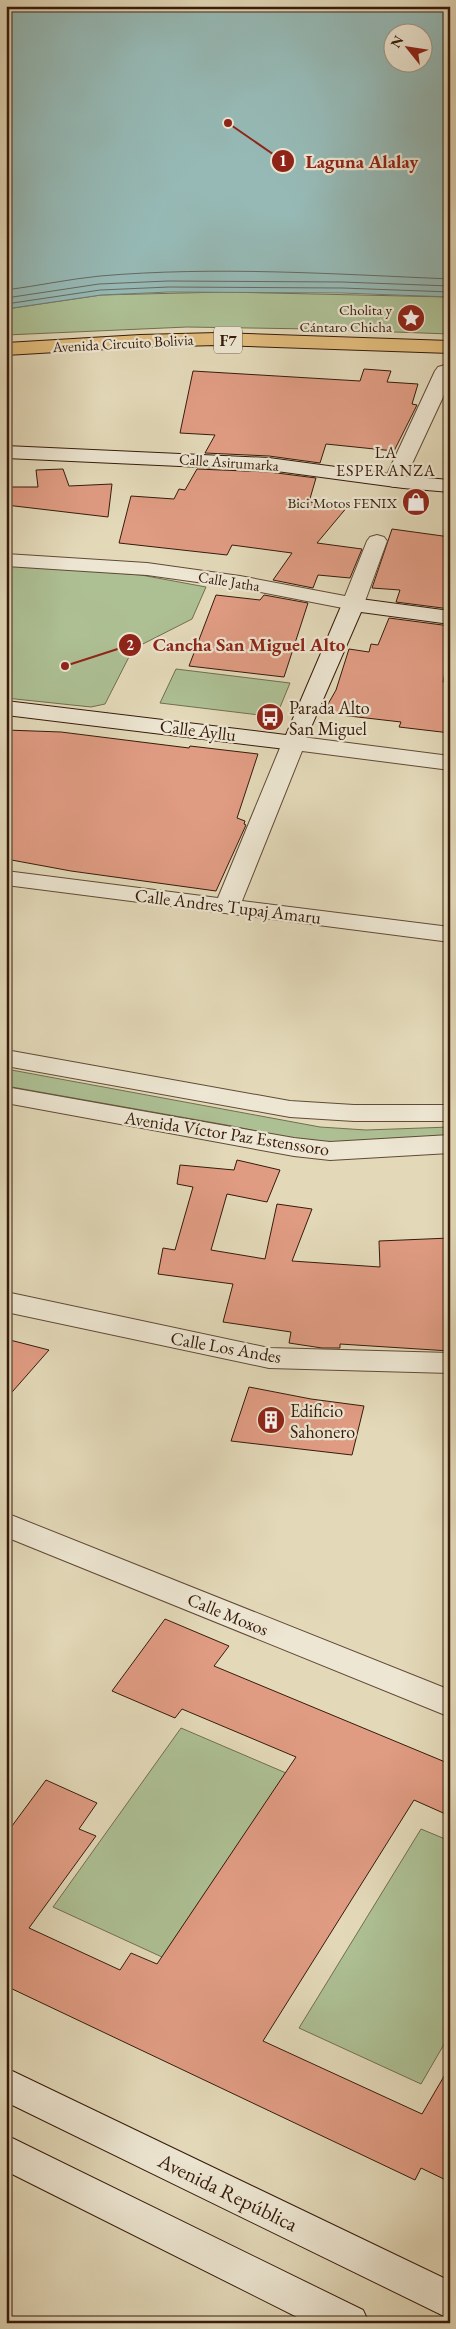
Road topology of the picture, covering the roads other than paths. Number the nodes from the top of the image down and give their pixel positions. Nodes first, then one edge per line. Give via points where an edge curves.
1 (450, 347) edge
2 (6, 349) edge
3 (446, 371) dead end
4 (6, 452) edge
5 (394, 481) junction
6 (450, 486) edge
7 (377, 540) dead end
8 (6, 560) edge
9 (353, 604) junction
10 (450, 618) edge
11 (6, 708) edge
12 (294, 743) junction
13 (450, 763) edge
14 (6, 878) edge
15 (227, 906) junction
16 (450, 935) edge
17 (6, 1058) edge
18 (6, 1095) edge
19 (450, 1112) edge
20 (450, 1144) edge
21 (6, 1302) edge
22 (450, 1363) edge
23 (6, 1524) edge
24 (450, 1704) edge
25 (6, 2084) edge
26 (6, 2152) edge
27 (450, 2301) edge
28 (349, 2323) edge

1 - 2 highway, Avenida Circuito Bolivia / F7 via 217,340
3 - 5 street
4 - 5 street, Calle Asirumarka via 268,464
5 - 6 street, Calle Asirumarka
7 - 9 street
8 - 9 street, Calle Jatha via 146,570 240,582
9 - 10 street, Calle Jatha
9 - 12 street
11 - 12 street, Calle Ayllu
12 - 13 street, Calle Ayllu
12 - 15 street
14 - 15 street, Calle Andres Tupaj Amaru
15 - 16 street, Calle Andres Tupaj Amaru
17 - 19 street, Avenida Víctor Paz Estenssoro via 290,1109 354,1113
18 - 20 street, Avenida Víctor Paz Estenssoro via 303,1148 348,1150
21 - 22 street, Calle Los Andes via 269,1358
23 - 24 street, Calle Moxos
25 - 27 street, Avenida República
26 - 28 street

